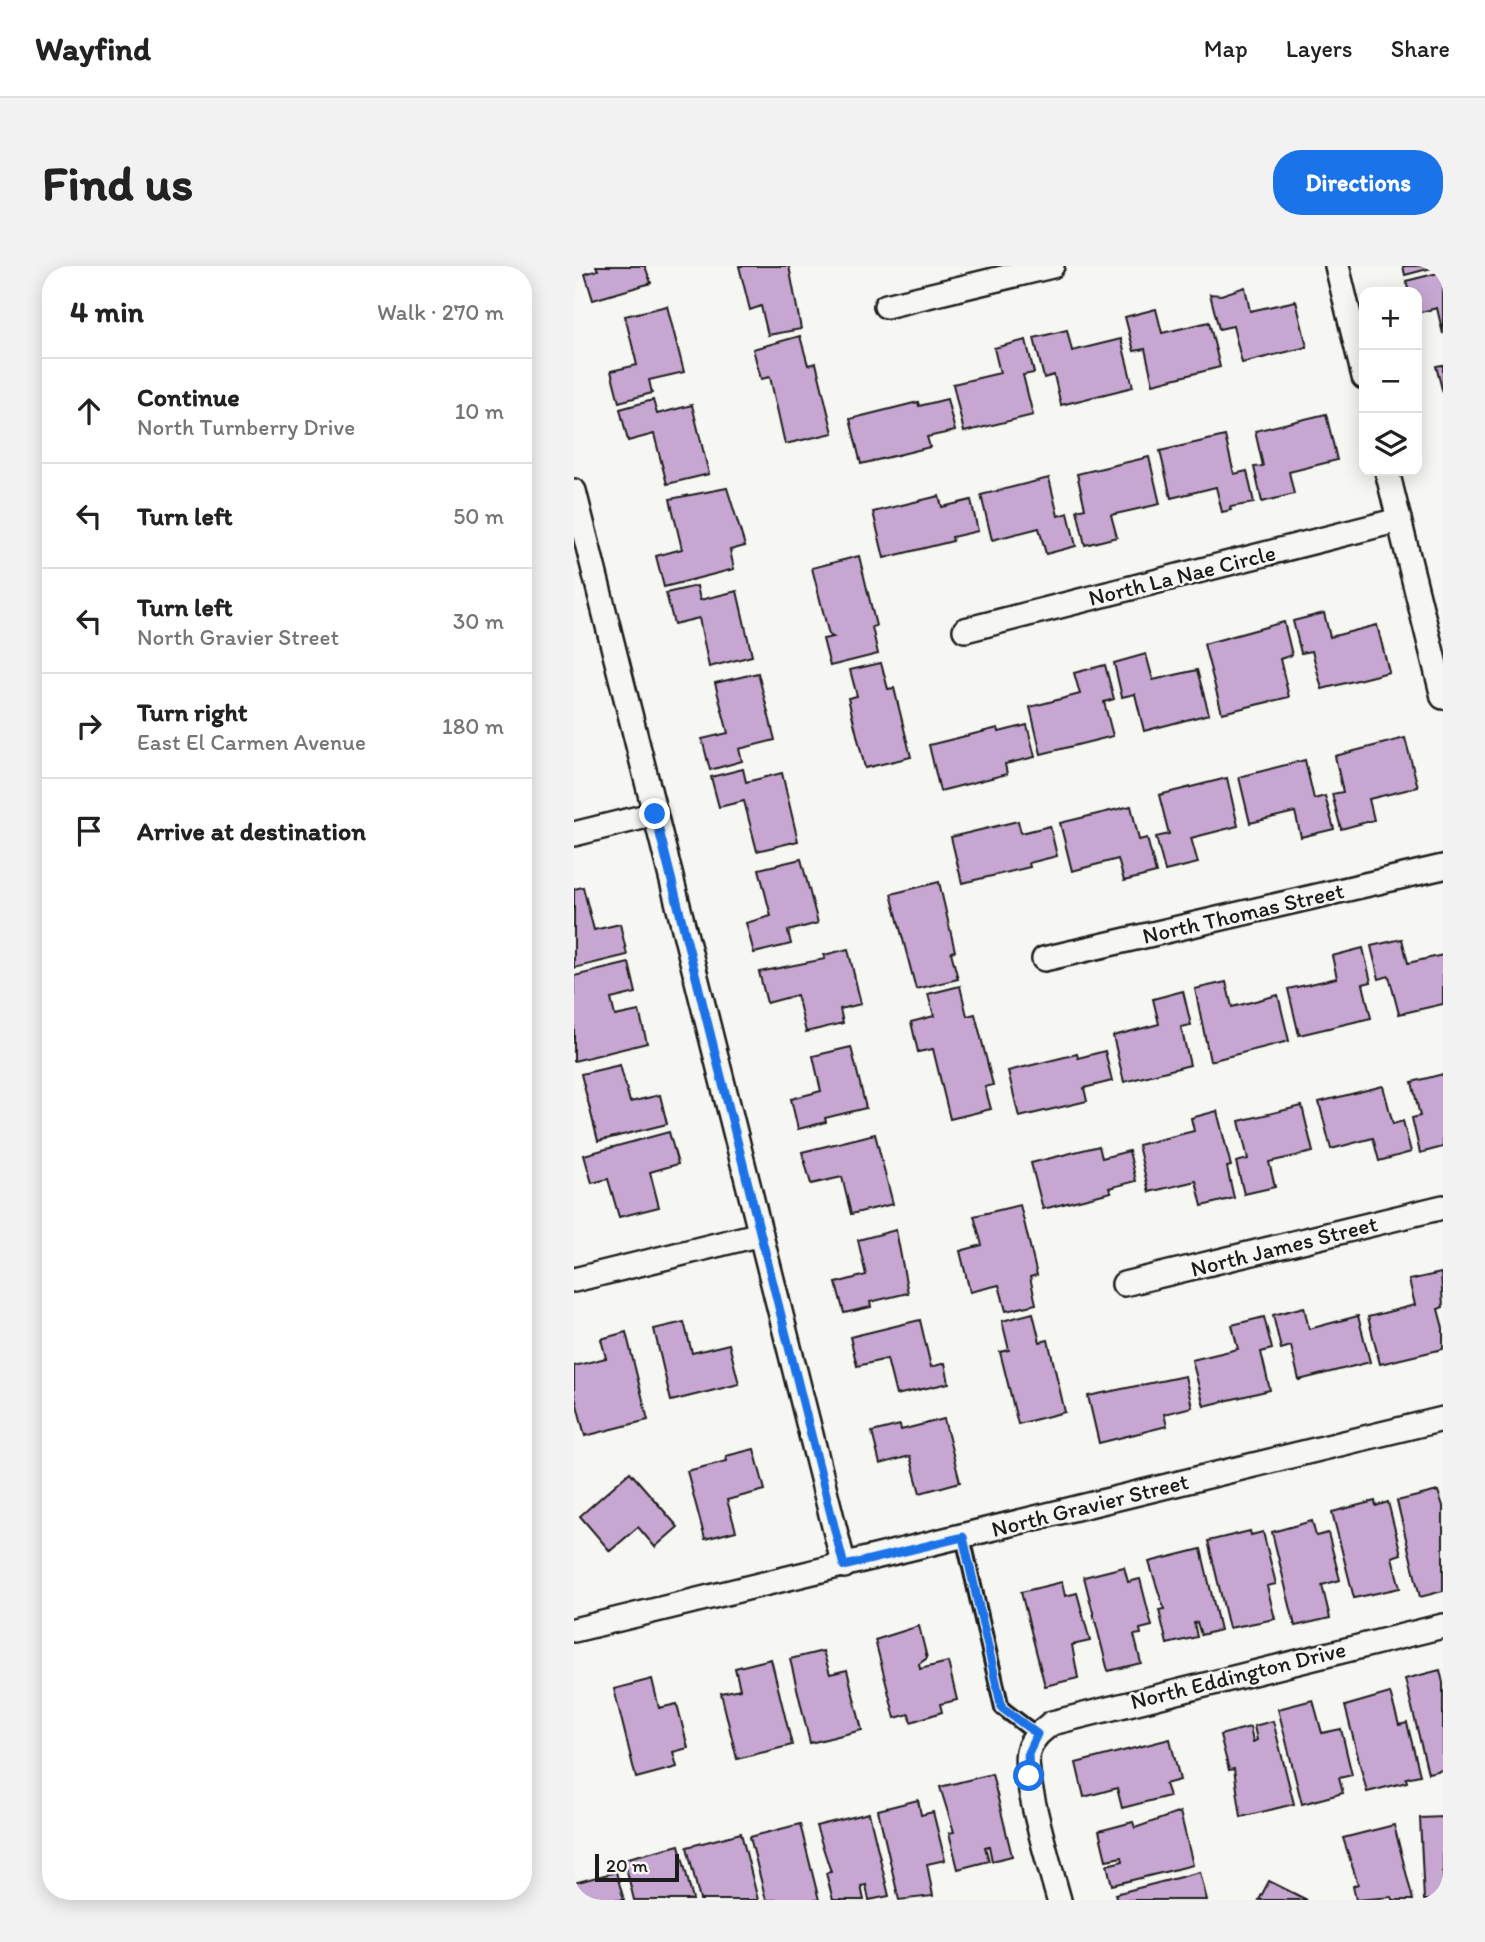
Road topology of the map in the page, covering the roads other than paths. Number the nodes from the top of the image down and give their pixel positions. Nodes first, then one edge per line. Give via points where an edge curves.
1 (1052, 266) edge
2 (1337, 266) edge
3 (886, 306) dead end
4 (1359, 356) edge
5 (1388, 476) edge
6 (574, 491) edge
7 (1399, 520) junction
8 (965, 630) dead end
9 (1443, 697) edge
10 (655, 814) junction
11 (574, 834) edge
12 (1443, 867) edge
13 (1044, 959) dead end
14 (1443, 1207) edge
15 (761, 1234) junction
16 (574, 1280) edge
17 (1124, 1284) dead end
18 (1443, 1419) edge
19 (963, 1537) junction
20 (844, 1566) junction
21 (1443, 1626) edge
22 (574, 1630) edge
23 (1037, 1734) junction
24 (1059, 1900) edge

1 - 3 street
2 - 4 street
5 - 7 street
6 - 10 street
7 - 8 street, North La Nae Circle
7 - 9 street
10 - 11 street
10 - 15 street
12 - 13 street, North Thomas Street
14 - 17 street, North James Street
15 - 16 street
15 - 20 street
18 - 19 street, North Gravier Street
19 - 20 street, North Gravier Street
19 - 23 lane via 1002,1708
20 - 22 street, North Gravier Street
21 - 23 street, North Eddington Drive via 1068,1716
23 - 24 street via 1028,1753 1029,1776

